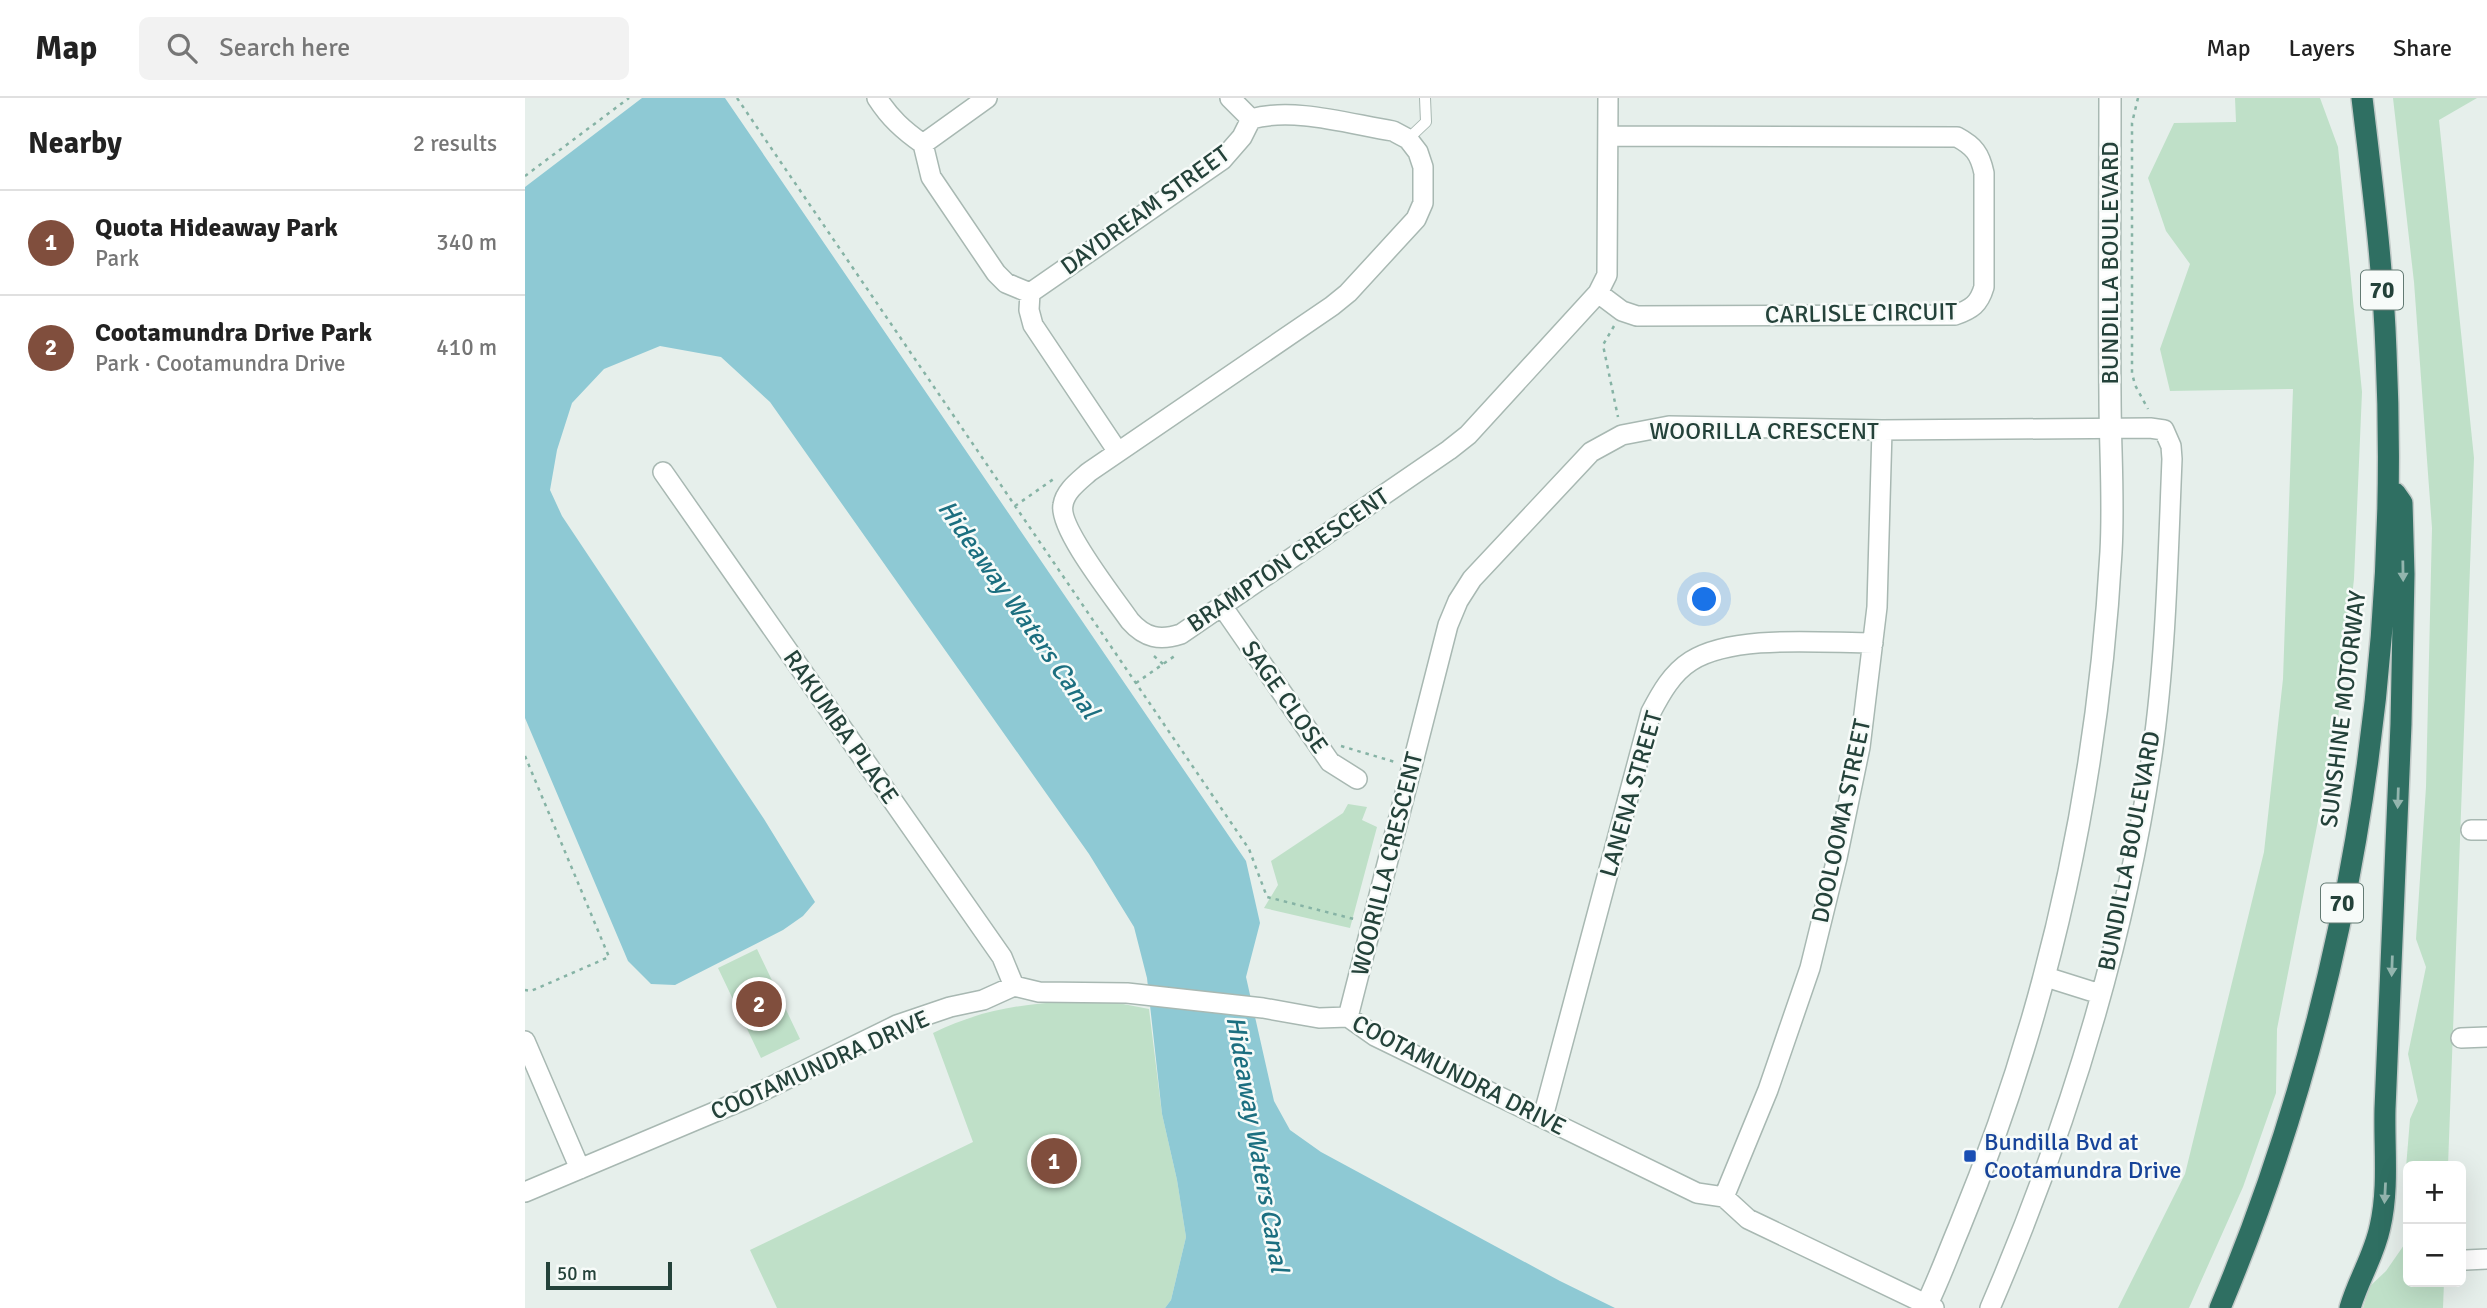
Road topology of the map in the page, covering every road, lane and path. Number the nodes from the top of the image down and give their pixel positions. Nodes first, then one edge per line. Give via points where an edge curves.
1 (629, 98) edge
2 (737, 98) edge
3 (877, 98) edge
4 (987, 98) edge
5 (1230, 98) edge
6 (1425, 98) edge
7 (1608, 98) edge
8 (2110, 98) edge
9 (2138, 98) edge
10 (2362, 98) edge
11 (1251, 119) junction
12 (1608, 136) junction
13 (1408, 139) junction
14 (923, 144) junction
15 (525, 176) edge
16 (1030, 293) junction
17 (1598, 293) junction
18 (1622, 311) junction
19 (2150, 415) dead end
20 (2110, 427) junction
21 (1882, 430) junction
22 (1622, 435) junction
23 (1118, 452) junction
24 (663, 472) dead end
25 (1062, 474) dead end
26 (2388, 482) junction
27 (1014, 506) junction
28 (1222, 607) junction
29 (1873, 643) junction
30 (525, 756) edge
31 (1357, 779) dead end
32 (1371, 923) junction
33 (2046, 977) junction
34 (1014, 986) junction
35 (525, 990) edge
36 (2101, 994) junction
37 (1347, 1017) junction
38 (2487, 1037) edge
39 (2461, 1038) dead end
40 (525, 1041) edge
41 (1543, 1117) junction
42 (580, 1169) junction
43 (525, 1192) edge
44 (1724, 1197) junction
45 (2466, 1259) dead end
46 (2487, 1259) edge
47 (1929, 1307) edge
48 (1990, 1308) edge
49 (2220, 1308) edge
50 (2350, 1308) edge

1 - 15 path
2 - 27 path
3 - 14 street via 889,117
4 - 14 street
5 - 11 street
6 - 13 lane via 1426,122
7 - 12 street, BRAMPTON CRESCENT
8 - 20 street, BUNDILLA BOULEVARD
9 - 19 path via 2132,123 2132,373
10 - 26 highway, SUNSHINE MOTORWAY / 70 via 2380,248
11 - 13 street via 1287,114 1393,131
11 - 16 street, DAYDREAM STREET via 1222,160
12 - 17 street, BRAMPTON CRESCENT via 1607,275
12 - 18 street, CARLISLE CIRCUIT via 1957,137 1972,145 1984,173 1984,287 1970,310 1955,315 1637,316
13 - 23 street, BRAMPTON CRESCENT via 1423,167 1423,203 1416,219 1349,293
14 - 16 street via 931,177 996,273 1006,283
16 - 23 street via 1033,325
17 - 18 street, CARLISLE CIRCUIT
17 - 28 street, BRAMPTON CRESCENT via 1468,435
18 - 22 path via 1604,345
20 - 21 street, WOORILLA CRESCENT
20 - 33 street, BUNDILLA BOULEVARD via 2112,538 2103,657 2086,783
20 - 36 street, BUNDILLA BOULEVARD via 2164,430 2172,458 2166,615 2152,754
21 - 22 street, WOORILLA CRESCENT via 1669,426
21 - 29 street, DOOLOOMA STREET
22 - 32 street, WOORILLA CRESCENT via 1591,452 1472,579 1458,601
23 - 28 street, BRAMPTON CRESCENT via 1071,488 1062,505 1067,528 1139,631 1166,639
24 - 34 street, RAKUMBA PLACE via 1002,957
25 - 27 path
26 - 49 highway, SUNSHINE MOTORWAY / 70 via 2378,680 2337,929 2289,1112
26 -> 50 highway via 2402,503 2404,574 2386,1189 2374,1252
27 - 32 path via 1249,849 1267,897
28 - 31 street, SAGE CLOSE via 1330,762
29 - 41 street, LANENA STREET via 1749,643 1721,648 1690,662 1666,685 1651,712
29 - 44 street, DOOLOOMA STREET via 1860,747 1810,968 1768,1090
30 - 35 path via 609,957
32 - 37 street, WOORILLA CRESCENT
33 - 36 street
33 - 47 street, BUNDILLA BOULEVARD via 2014,1081
34 - 37 street, COOTAMUNDRA DRIVE via 1039,992 1127,993 1319,1018
34 - 42 street, COOTAMUNDRA DRIVE via 897,1025 748,1098
36 - 48 street, BUNDILLA BOULEVARD via 2064,1117
37 - 41 street, COOTAMUNDRA DRIVE via 1375,1036
38 - 39 street
40 - 42 street
41 - 44 street, COOTAMUNDRA DRIVE via 1697,1193
42 - 43 street, COOTAMUNDRA DRIVE
44 - 47 street, COOTAMUNDRA DRIVE via 1748,1219
45 - 46 street

